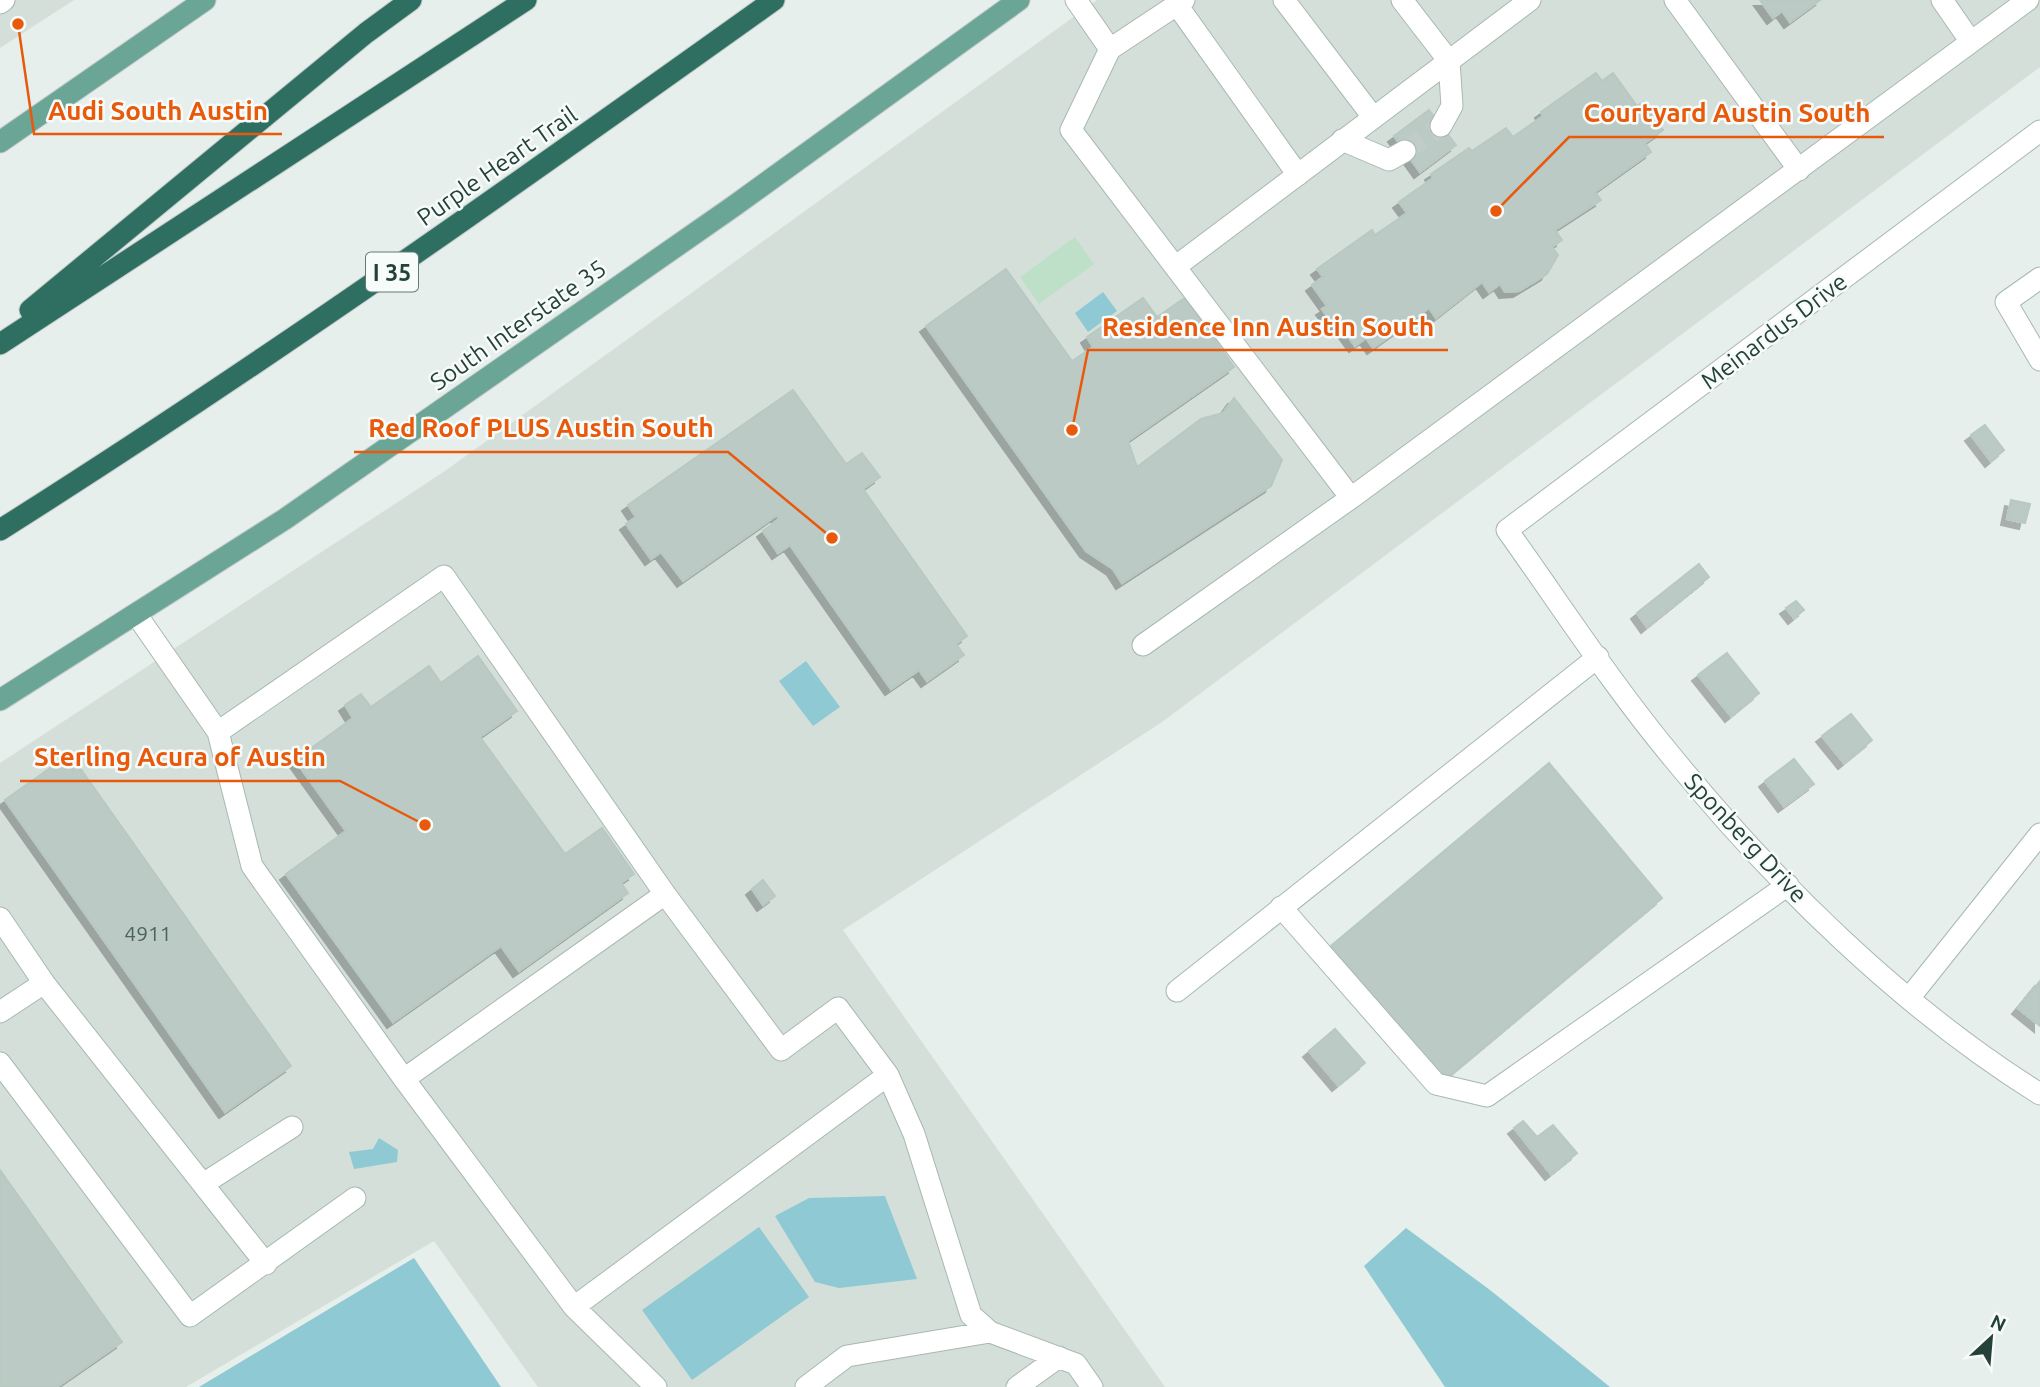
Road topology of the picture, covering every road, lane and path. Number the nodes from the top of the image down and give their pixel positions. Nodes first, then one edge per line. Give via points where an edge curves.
1 (411, 0) edge
2 (526, 0) edge
3 (774, 0) edge
4 (1019, 0) edge
5 (1076, 0) edge
6 (1284, 0) edge
7 (1402, 0) edge
8 (1530, 0) edge
9 (1675, 0) edge
10 (1942, 0) edge
11 (2028, 0) edge
12 (195, 3) edge
13 (1180, 3) edge
14 (1971, 42) junction
15 (1110, 49) junction
16 (1449, 61) junction
17 (1373, 117) junction
18 (1441, 126) tunnel mouth
19 (2040, 131) edge
20 (1342, 141) junction
21 (0, 142) edge
22 (1405, 151) tunnel mouth
23 (1799, 170) junction
24 (1298, 175) junction
25 (1175, 267) junction
26 (2040, 278) edge
27 (0, 335) edge
28 (0, 344) edge
29 (2040, 360) edge
30 (1351, 498) junction
31 (0, 530) edge
32 (1507, 530) joint
33 (136, 614) junction
34 (1143, 645) dead end
35 (1598, 657) junction
36 (0, 700) edge
37 (218, 732) junction
38 (2040, 834) edge
39 (1788, 885) junction
40 (666, 894) junction
41 (1281, 907) junction
42 (0, 918) edge
43 (44, 983) junction
44 (1177, 992) dead end
45 (1910, 997) junction
46 (0, 1012) edge
47 (0, 1063) edge
48 (888, 1075) junction
49 (404, 1079) junction
50 (2040, 1094) edge
51 (292, 1127) dead end
52 (203, 1184) junction
53 (355, 1198) dead end
54 (266, 1264) junction
55 (574, 1307) junction
56 (990, 1332) junction
57 (1059, 1357) junction
58 (656, 1387) edge
59 (806, 1387) edge
60 (1017, 1387) edge
61 (1092, 1387) edge

1 - 27 highway
2 - 28 highway
3 - 31 highway, Purple Heart Trail / I 35 via 377,283
4 - 33 main road, South Interstate 35 via 734,206 285,519
5 - 15 street
6 - 17 street
7 - 16 street
8 - 16 street
9 - 23 street
10 - 14 street
11 - 14 street
12 - 21 main road
13 - 15 street
13 - 24 street
14 - 23 street
15 - 25 street via 1071,131
16 - 17 street
16 - 18 street via 1452,106
17 - 20 street
19 - 32 street, Meinardus Drive
20 - 22 street via 1389,160
20 - 24 street
23 - 30 street
24 - 25 street
25 - 30 street
26 - 29 street via 2006,302
30 - 34 street
32 - 35 street, Sponberg Drive
33 - 36 main road, South Interstate 35
33 - 37 street
35 - 39 street, Sponberg Drive via 1672,757
35 - 41 street
37 - 40 street via 444,576
37 - 49 street via 252,866
38 - 45 street
39 - 41 street via 1487,1096 1436,1084
39 - 45 street, Sponberg Drive
40 - 48 street via 781,1050 838,1008
40 - 49 street
41 - 44 street
42 - 43 street
43 - 46 street
43 - 52 street
45 - 50 street, Sponberg Drive
47 - 54 street via 190,1316
48 - 55 street
48 - 56 street via 914,1134 971,1315
49 - 55 street
51 - 52 street
52 - 54 street
53 - 54 street
55 - 58 street
56 - 57 street
56 - 59 street via 847,1356
57 - 60 street
57 - 61 street via 1076,1364

